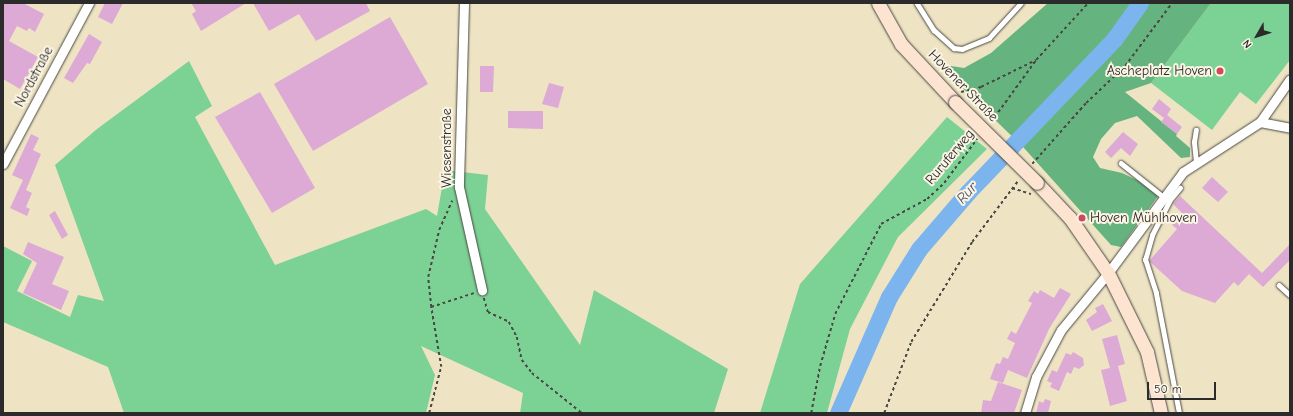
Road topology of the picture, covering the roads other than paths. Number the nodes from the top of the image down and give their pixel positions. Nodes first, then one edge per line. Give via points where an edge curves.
1 (89, 3) edge
2 (464, 3) edge
3 (878, 3) edge
4 (916, 3) edge
5 (1021, 3) edge
6 (1290, 79) edge
7 (1260, 122) junction
8 (1290, 128) edge
9 (1196, 130) dead end
10 (1196, 162) junction
11 (1121, 163) dead end
12 (3, 164) edge
13 (1180, 188) dead end
14 (1166, 199) junction
15 (1108, 273) junction
16 (1279, 285) dead end
17 (482, 290) road end
18 (1290, 295) edge
19 (1025, 413) edge
20 (1161, 413) edge
21 (1179, 413) edge

1 - 12 street, Nordstraße
2 - 17 street, Wiesenstraße via 459,187
3 - 15 main road, Hovener Straße, bridge via 901,44 957,97 1035,189 1070,218
4 - 5 lane via 934,30 954,48 962,49 989,38
6 - 7 street
7 - 8 street
7 - 10 street
9 - 10 lane
10 - 14 street via 1183,172
11 - 14 lane
13 - 14 lane
14 - 15 street
14 - 21 lane via 1145,260 1156,293
15 - 19 street via 1058,335 1036,377
15 - 20 main road, Hovener Straße via 1147,352
16 - 18 lane

